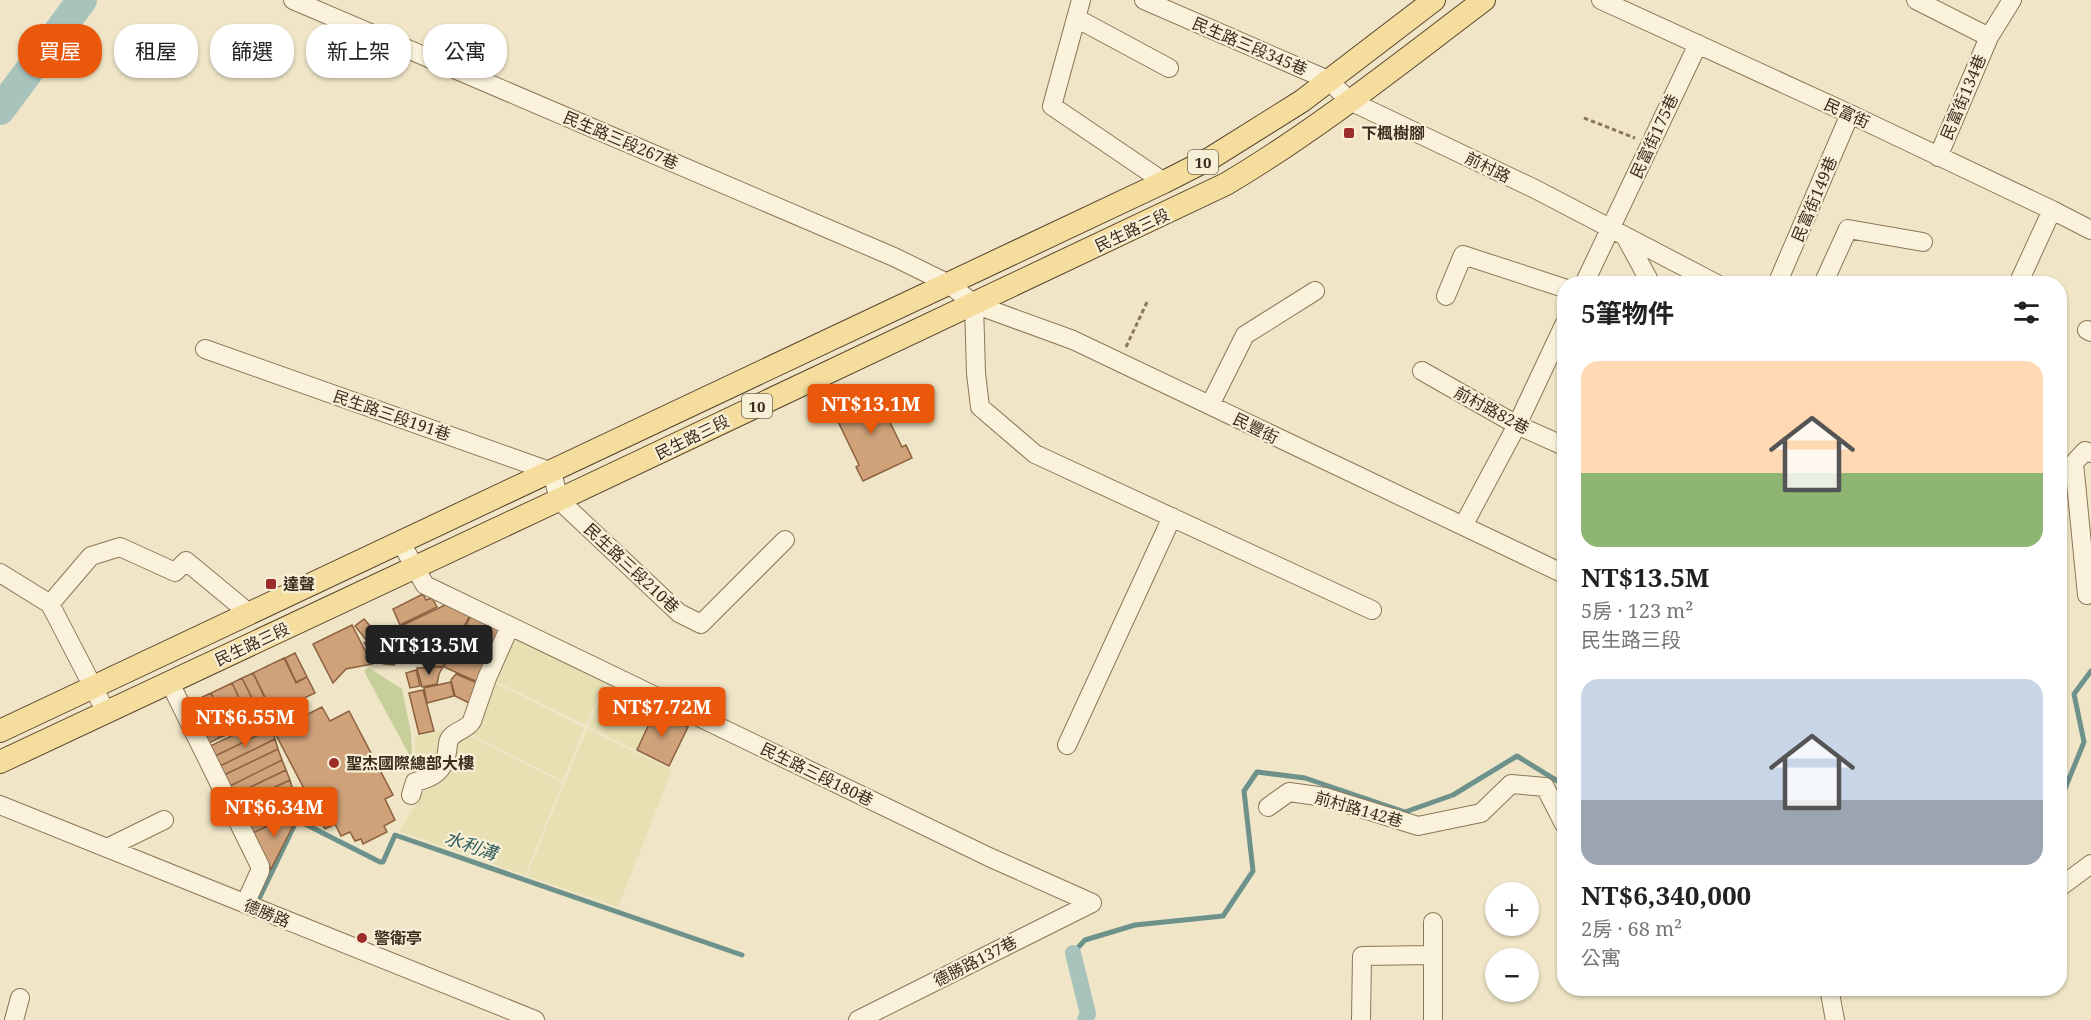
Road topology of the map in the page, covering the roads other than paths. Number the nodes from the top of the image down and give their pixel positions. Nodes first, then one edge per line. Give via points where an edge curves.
1 (293, 0) edge
2 (1081, 0) edge
3 (1144, 0) edge
4 (1434, 0) edge
5 (1484, 0) edge
6 (1601, 0) edge
7 (1916, 0) edge
8 (2012, 0) edge
9 (1076, 18) junction
10 (1989, 37) junction
11 (1698, 44) junction
12 (1169, 68) dead end
13 (1328, 80) junction
14 (1350, 101) junction
15 (1850, 114) junction
16 (1938, 157) junction
17 (1164, 182) junction
18 (2052, 210) junction
19 (2091, 231) edge
20 (1618, 232) junction
21 (1923, 242) dead end
22 (1589, 276) edge
23 (1646, 276) edge
24 (1702, 276) edge
25 (1780, 276) edge
26 (1827, 276) edge
27 (2022, 276) edge
28 (949, 284) junction
29 (1557, 286) edge
30 (1315, 291) dead end
31 (1446, 296) dead end
32 (974, 304) junction
33 (1557, 340) edge
34 (205, 349) dead end
35 (1422, 371) dead end
36 (1210, 405) junction
37 (1517, 425) junction
38 (1557, 443) edge
39 (2091, 453) edge
40 (2067, 459) edge
41 (552, 472) junction
42 (559, 500) junction
43 (1172, 517) junction
44 (1462, 526) junction
45 (785, 540) dead end
46 (401, 543) junction
47 (413, 568) junction
48 (1557, 571) edge
49 (0, 573) edge
50 (2087, 595) dead end
51 (50, 604) junction
52 (1372, 610) dead end
53 (250, 614) junction
54 (510, 626) junction
55 (170, 683) junction
56 (94, 687) junction
57 (106, 712) junction
58 (0, 731) edge
59 (1066, 745) dead end
60 (0, 762) edge
61 (411, 795) dead end
62 (0, 805) edge
63 (1268, 807) dead end
64 (1557, 810) edge
65 (164, 820) dead end
66 (107, 848) junction
67 (2091, 864) edge
68 (2067, 882) edge
69 (1092, 903) joint
70 (245, 904) junction
71 (1432, 922) dead end
72 (1433, 955) junction
73 (1830, 996) edge
74 (535, 1020) edge
75 (858, 1020) edge
76 (1361, 1020) edge
77 (1433, 1020) edge
78 (1835, 1020) edge

1 - 28 street, 民生路三段267巷
2 - 9 street
3 - 13 street, 民生路三段345巷
4 - 13 main road, 民生路三段 / 10
5 - 14 main road, 民生路三段 / 10
6 - 11 street, 民富街
7 - 10 street
8 - 10 street, 民富街134巷
9 - 12 street
9 - 17 street via 1052,106
10 - 16 street, 民富街134巷
11 - 15 street, 民富街
11 - 20 street, 民富街175巷 via 1650,144
13 - 14 street, 民生路三段345巷
13 - 17 main road, 民生路三段 / 10 via 1265,126
14 - 20 street, 前村路
14 - 32 main road, 民生路三段 / 10 via 1280,152 1226,184
15 - 16 street, 民富街
15 - 25 street, 民富街149巷
16 - 18 street, 民富街
17 - 28 main road, 民生路三段 / 10
18 - 19 street, 民富街
18 - 27 street
20 - 22 street, 民富街175巷
20 - 23 street
20 - 24 street, 前村路
21 - 26 street via 1848,230
28 - 32 street, 民豐街
28 - 41 main road, 民生路三段 / 10
29 - 31 street via 1463,255
30 - 36 street via 1245,335
32 - 36 street, 民豐街 via 1073,340
32 - 42 main road, 民生路三段 / 10
32 - 43 street via 980,407 1035,454
33 - 37 street
34 - 41 street, 民生路三段191巷
35 - 37 street, 前村路82巷
36 - 44 street, 民豐街
37 - 38 street, 前村路82巷
37 - 44 street
39 - 40 street via 2085,451
40 - 50 street
41 - 42 street
41 - 46 main road, 民生路三段 / 10
42 - 45 street, 民生路三段210巷 via 679,613 701,624
42 - 47 main road, 民生路三段 / 10
43 - 52 street
43 - 59 street
44 - 48 street, 民豐街
46 - 47 street, 民生路三段180巷
46 - 53 main road, 民生路三段 / 10
47 - 54 street, 民生路三段180巷 via 425,585
47 - 55 main road, 民生路三段 / 10
49 - 51 street
51 - 53 street via 91,556 120,547 175,573 186,561
51 - 56 street
53 - 56 main road, 民生路三段 / 10
54 - 61 street via 469,727 452,736 438,773 415,782
54 - 69 street, 民生路三段180巷
55 - 57 main road, 民生路三段 / 10
55 - 70 street via 260,866
56 - 57 street
56 - 58 main road, 民生路三段 / 10
57 - 60 main road, 民生路三段 / 10
62 - 66 street, 德勝路
63 - 64 street, 前村路142巷 via 1289,792 1325,797 1418,826 1481,813 1511,784 1545,787
65 - 66 street
66 - 70 street, 德勝路
67 - 68 street
69 - 75 street, 德勝路137巷
70 - 74 street, 德勝路
71 - 72 street
72 - 76 street via 1362,956
72 - 77 street
73 - 78 street

